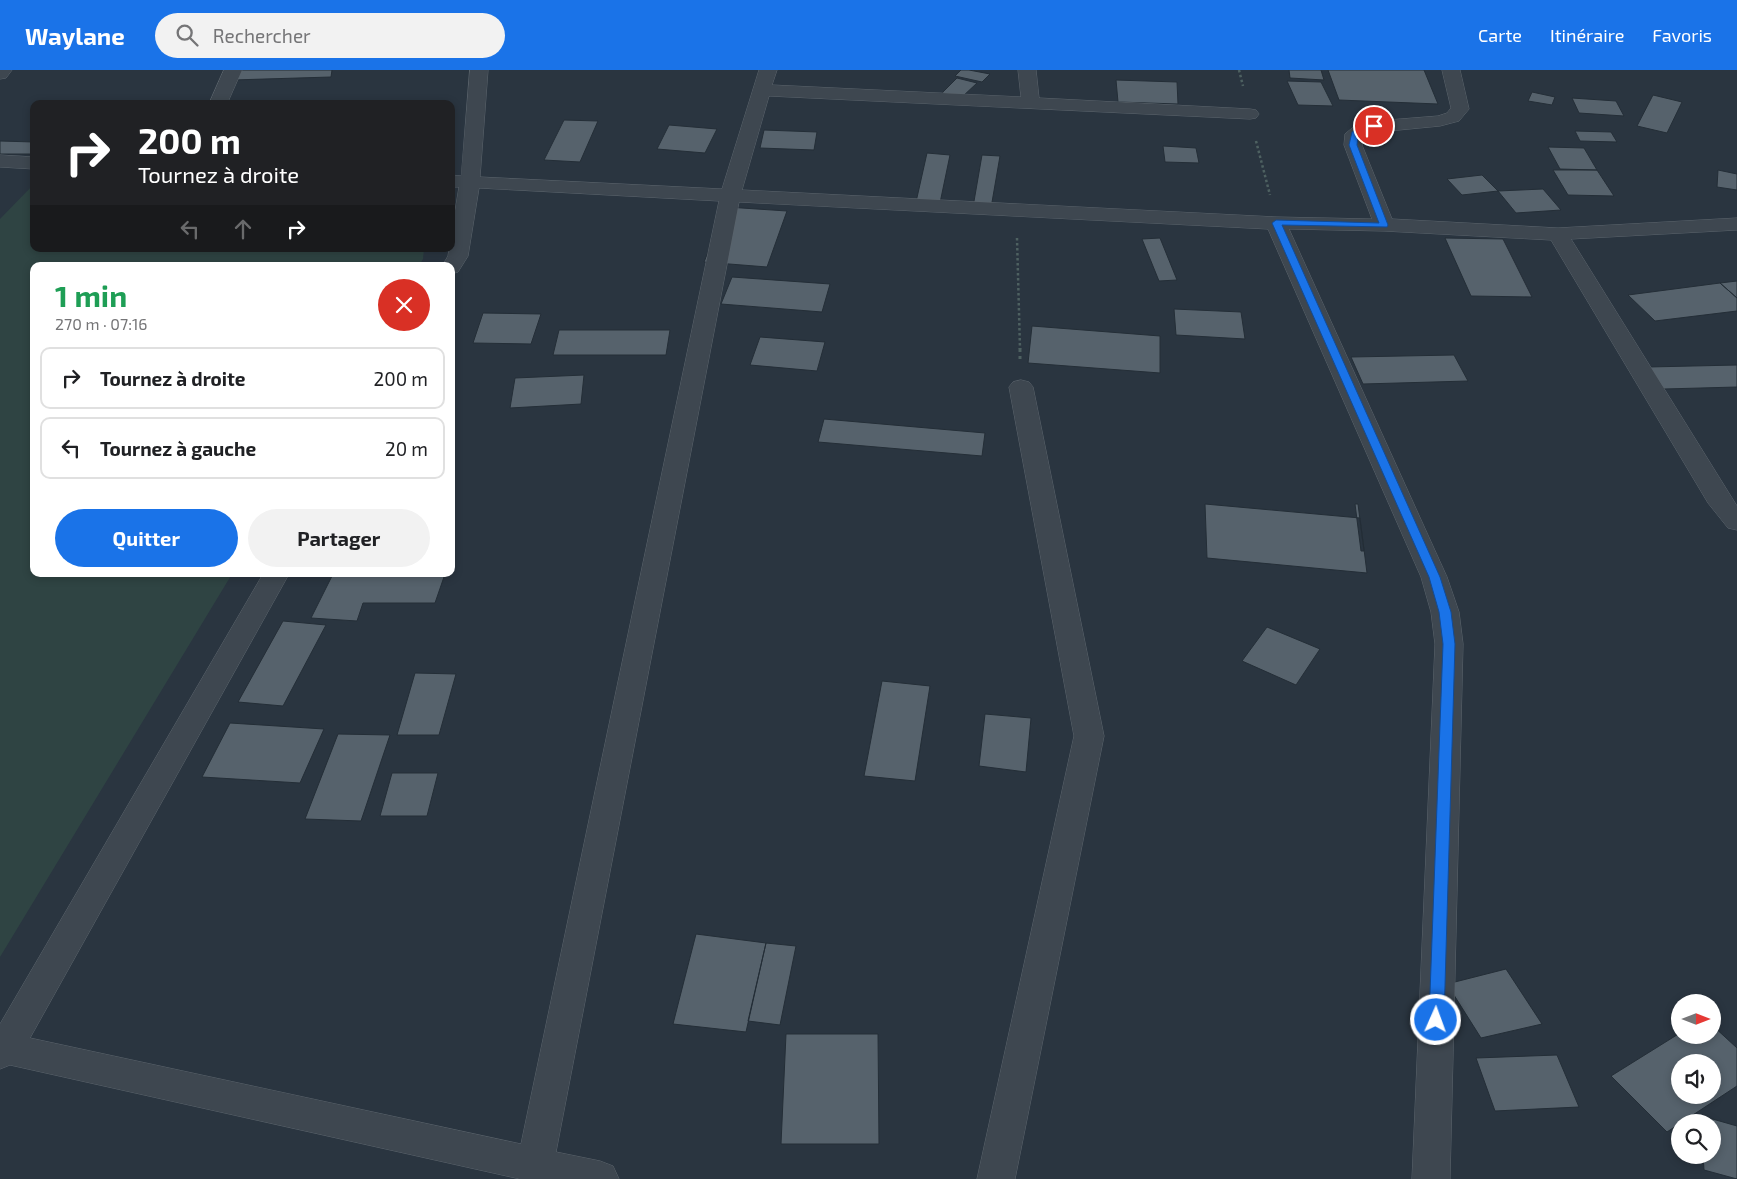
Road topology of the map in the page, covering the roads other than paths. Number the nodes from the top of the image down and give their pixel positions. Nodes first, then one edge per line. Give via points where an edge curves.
1 (3, 70) edge
2 (233, 70) edge
3 (479, 70) edge
4 (1027, 70) edge
5 (1451, 70) edge
6 (0, 74) edge
7 (765, 80) edge
8 (220, 100) edge
9 (1031, 104) junction
10 (1250, 114) road end
11 (0, 161) edge
12 (30, 163) edge
13 (461, 181) edge
14 (730, 196) junction
15 (1276, 223) junction
16 (1737, 224) edge
17 (1384, 225) junction
18 (1558, 234) junction
19 (454, 262) edge
20 (1021, 387) road end
21 (1737, 522) edge
22 (274, 577) edge
23 (2, 1049) edge
24 (534, 1165) junction
25 (600, 1179) edge
26 (996, 1179) edge
27 (1431, 1179) edge

1 - 6 street
2 - 8 street
3 - 13 street
4 - 9 street
5 - 17 street via 1460,109 1452,117 1363,128 1354,134 1353,145
7 - 9 street
7 - 14 street
9 - 10 street
11 - 12 street
13 - 14 street
13 - 19 street via 458,256
14 - 15 street
14 - 24 street
15 - 17 street
15 - 27 street via 1434,577 1445,612 1449,644
16 - 18 street
17 - 18 street
18 - 21 street via 1721,503
20 - 26 street via 1089,736
22 - 23 street
23 - 24 street
24 - 25 street

